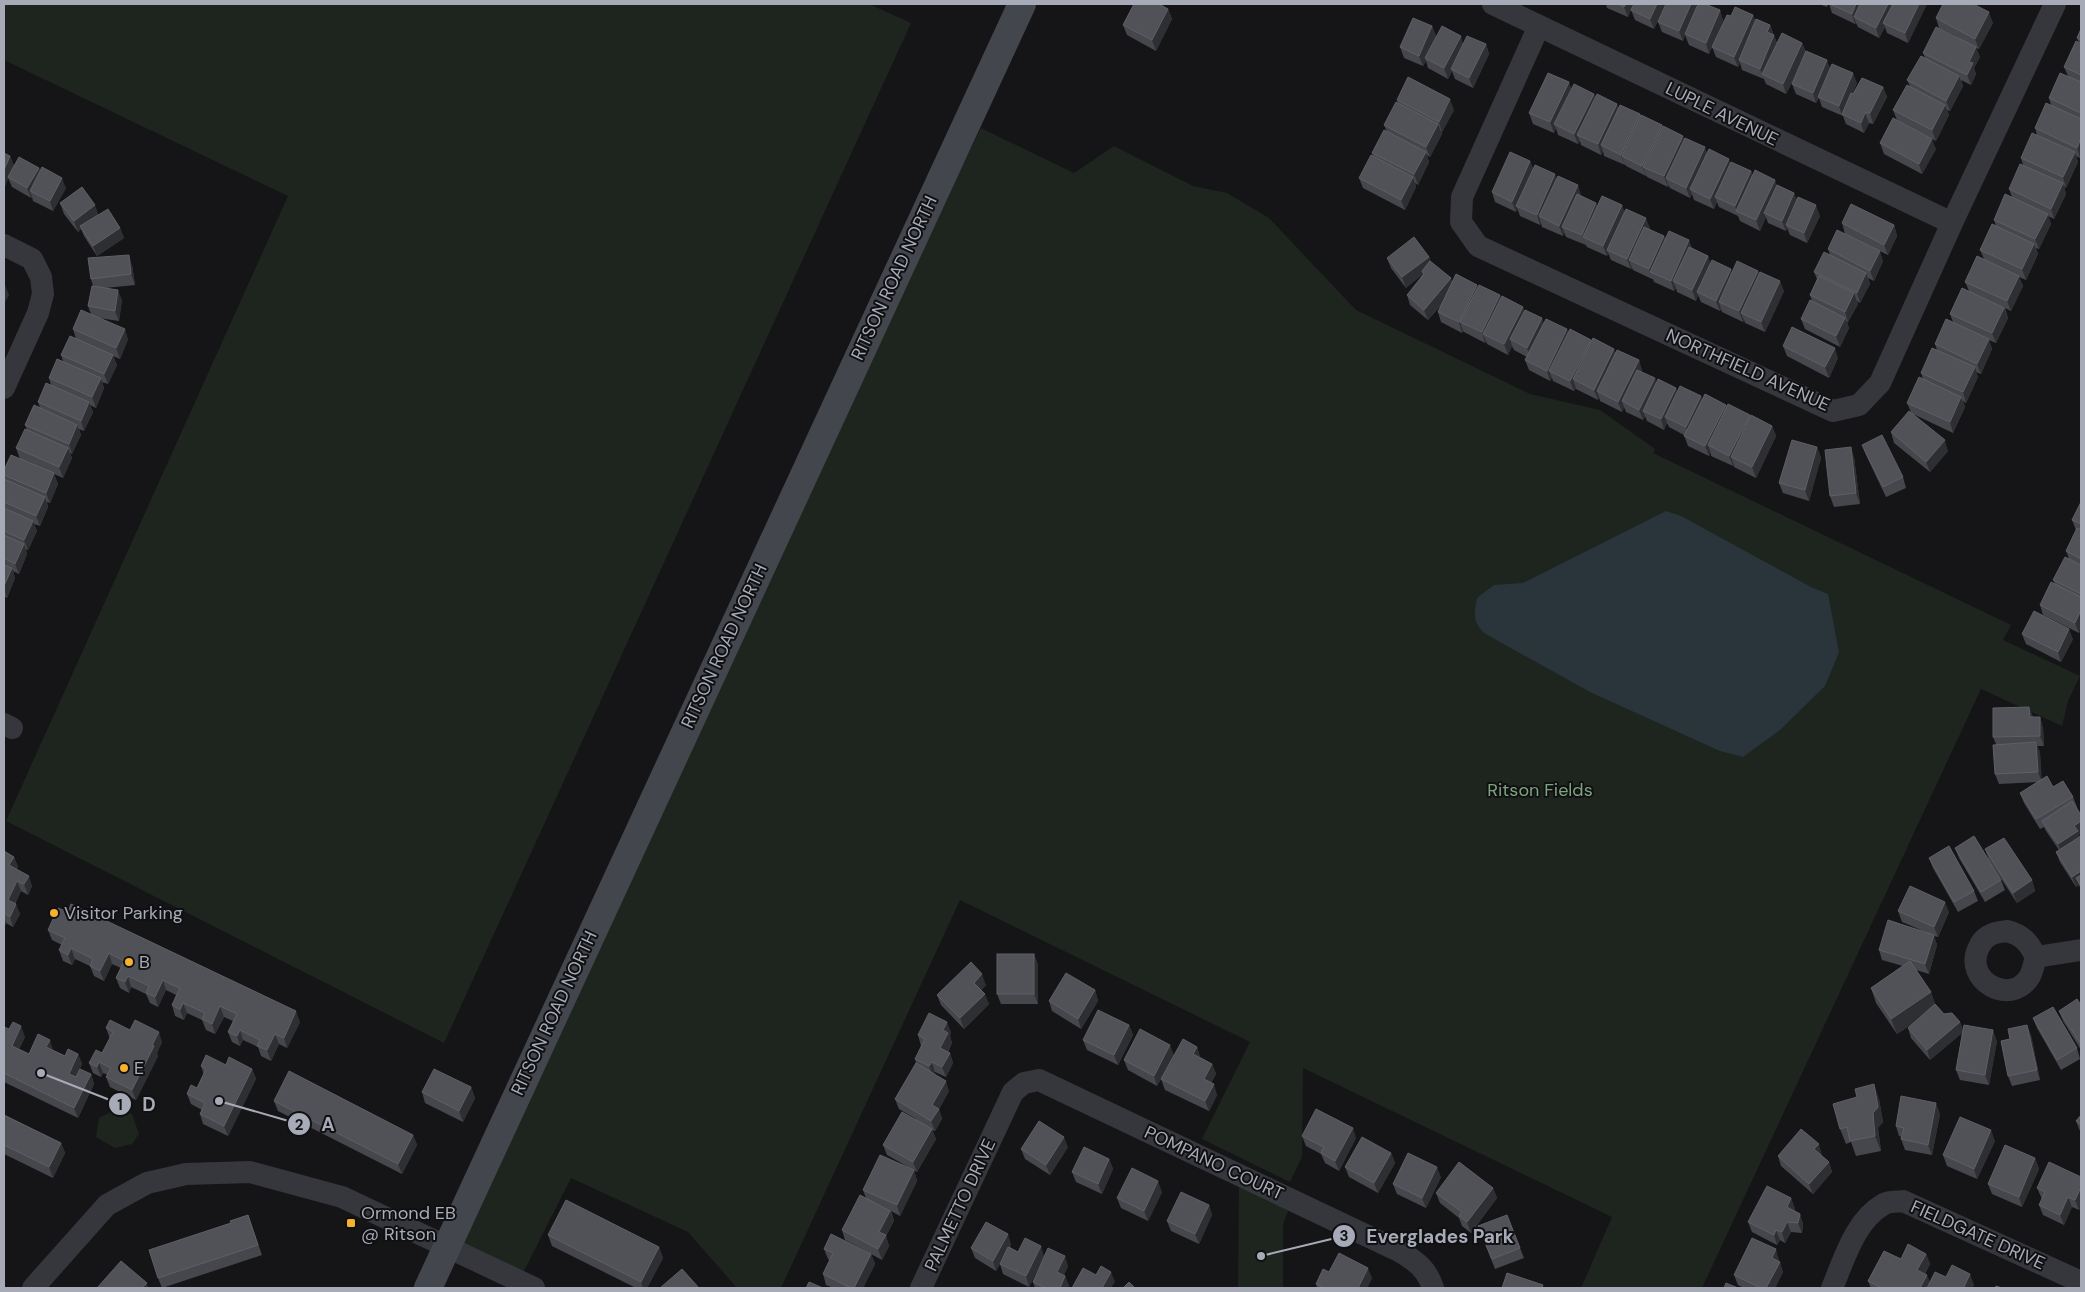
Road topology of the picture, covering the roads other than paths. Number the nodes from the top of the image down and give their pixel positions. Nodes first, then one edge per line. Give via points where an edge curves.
1 (1022, 4) edge
2 (1493, 4) edge
3 (2049, 6) edge
4 (1539, 26) junction
5 (1952, 223) junction
6 (4, 245) edge
7 (4, 388) edge
8 (2081, 950) edge
9 (2036, 957) dead end
10 (998, 1123) joint
11 (447, 1247) junction
12 (2081, 1282) edge
13 (33, 1288) edge
14 (428, 1288) edge
15 (534, 1288) edge
16 (923, 1288) edge
17 (1433, 1288) edge
18 (1832, 1288) edge

1 - 11 main road, RITSON ROAD NORTH
2 - 4 street, LUPLE AVENUE
3 - 5 street, NORTHFIELD AVENUE
4 - 5 street, LUPLE AVENUE
4 - 5 street, NORTHFIELD AVENUE via 1462,197 1461,222 1478,246 1833,411 1859,405 1880,383
6 - 7 street via 32,259 41,277 43,294 38,313
8 - 9 street
10 - 16 street, PALMETTO DRIVE
10 - 17 street, POMPANO COURT via 1013,1092 1024,1083 1039,1080 1400,1252 1426,1271
11 - 13 street via 342,1197 250,1172 186,1174 147,1183 107,1205
11 - 14 main road, RITSON ROAD NORTH
11 - 15 street
12 - 18 street, FIELDGATE DRIVE via 1903,1201 1885,1203 1868,1215

